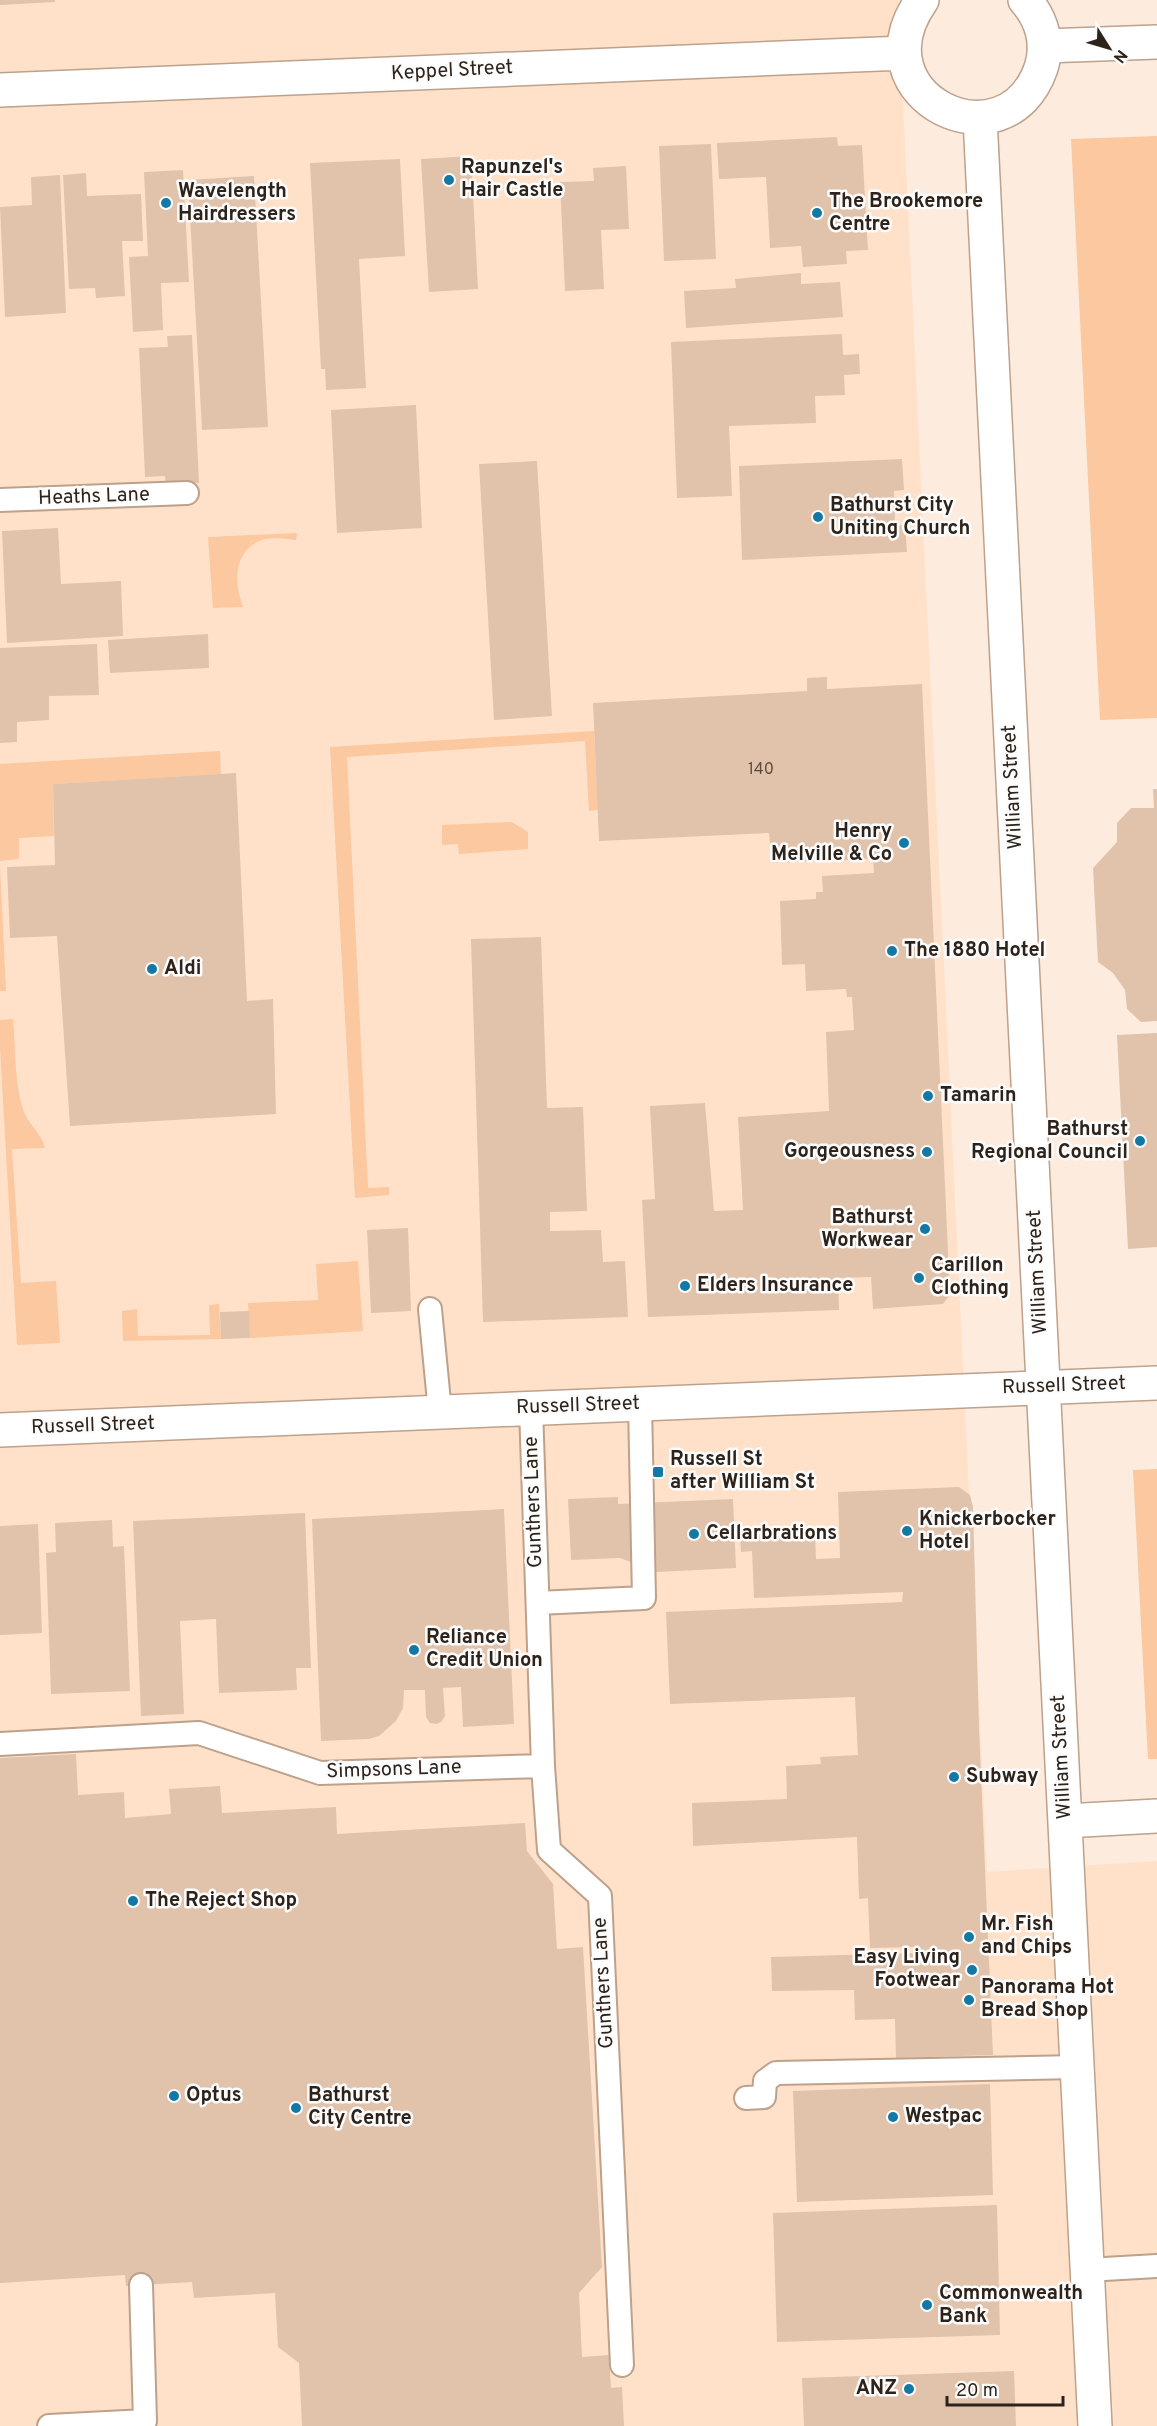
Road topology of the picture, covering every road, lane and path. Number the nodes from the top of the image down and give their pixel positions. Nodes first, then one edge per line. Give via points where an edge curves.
1 (922, 0) edge
2 (1025, 0) edge
3 (1157, 42) edge
4 (1044, 46) junction
5 (904, 53) junction
6 (0, 90) edge
7 (980, 118) junction
8 (187, 493) dead end
9 (0, 500) edge
10 (430, 1309) dead end
11 (1157, 1383) edge
12 (1043, 1387) junction
13 (640, 1404) junction
14 (531, 1408) junction
15 (440, 1412) junction
16 (0, 1430) edge
17 (538, 1603) junction
18 (0, 1744) edge
19 (543, 1766) junction
20 (1157, 1816) edge
21 (1065, 1821) junction
22 (1077, 2067) junction
23 (746, 2098) dead end
24 (1157, 2266) edge
25 (1087, 2270) junction
26 (141, 2285) dead end
27 (622, 2365) dead end
28 (49, 2426) edge
29 (1095, 2426) edge

1 - 5 street via 911,15
2 - 4 street via 1034,10
3 - 4 street
4 - 7 street via 1045,56 1037,79 1023,98 1003,112
5 - 6 street, Keppel Street
5 - 7 street via 907,71 928,101 962,117
7 - 12 street, William Street
8 - 9 lane, Heaths Lane
10 - 15 lane
11 - 12 street, Russell Street
12 - 13 street, Russell Street
12 - 21 street, William Street
13 - 14 street, Russell Street
13 - 17 lane via 644,1598
14 - 15 street, Russell Street
14 - 17 lane, Gunthers Lane
15 - 16 street, Russell Street
17 - 19 lane, Gunthers Lane
18 - 19 lane, Simpsons Lane via 199,1733 320,1773
19 - 27 lane, Gunthers Lane via 549,1850 600,1896
20 - 21 street
21 - 22 street, William Street
22 - 23 lane via 776,2073 765,2081 764,2097
22 - 25 street, William Street
24 - 25 lane
25 - 29 street, William Street
26 - 28 lane via 145,2421

